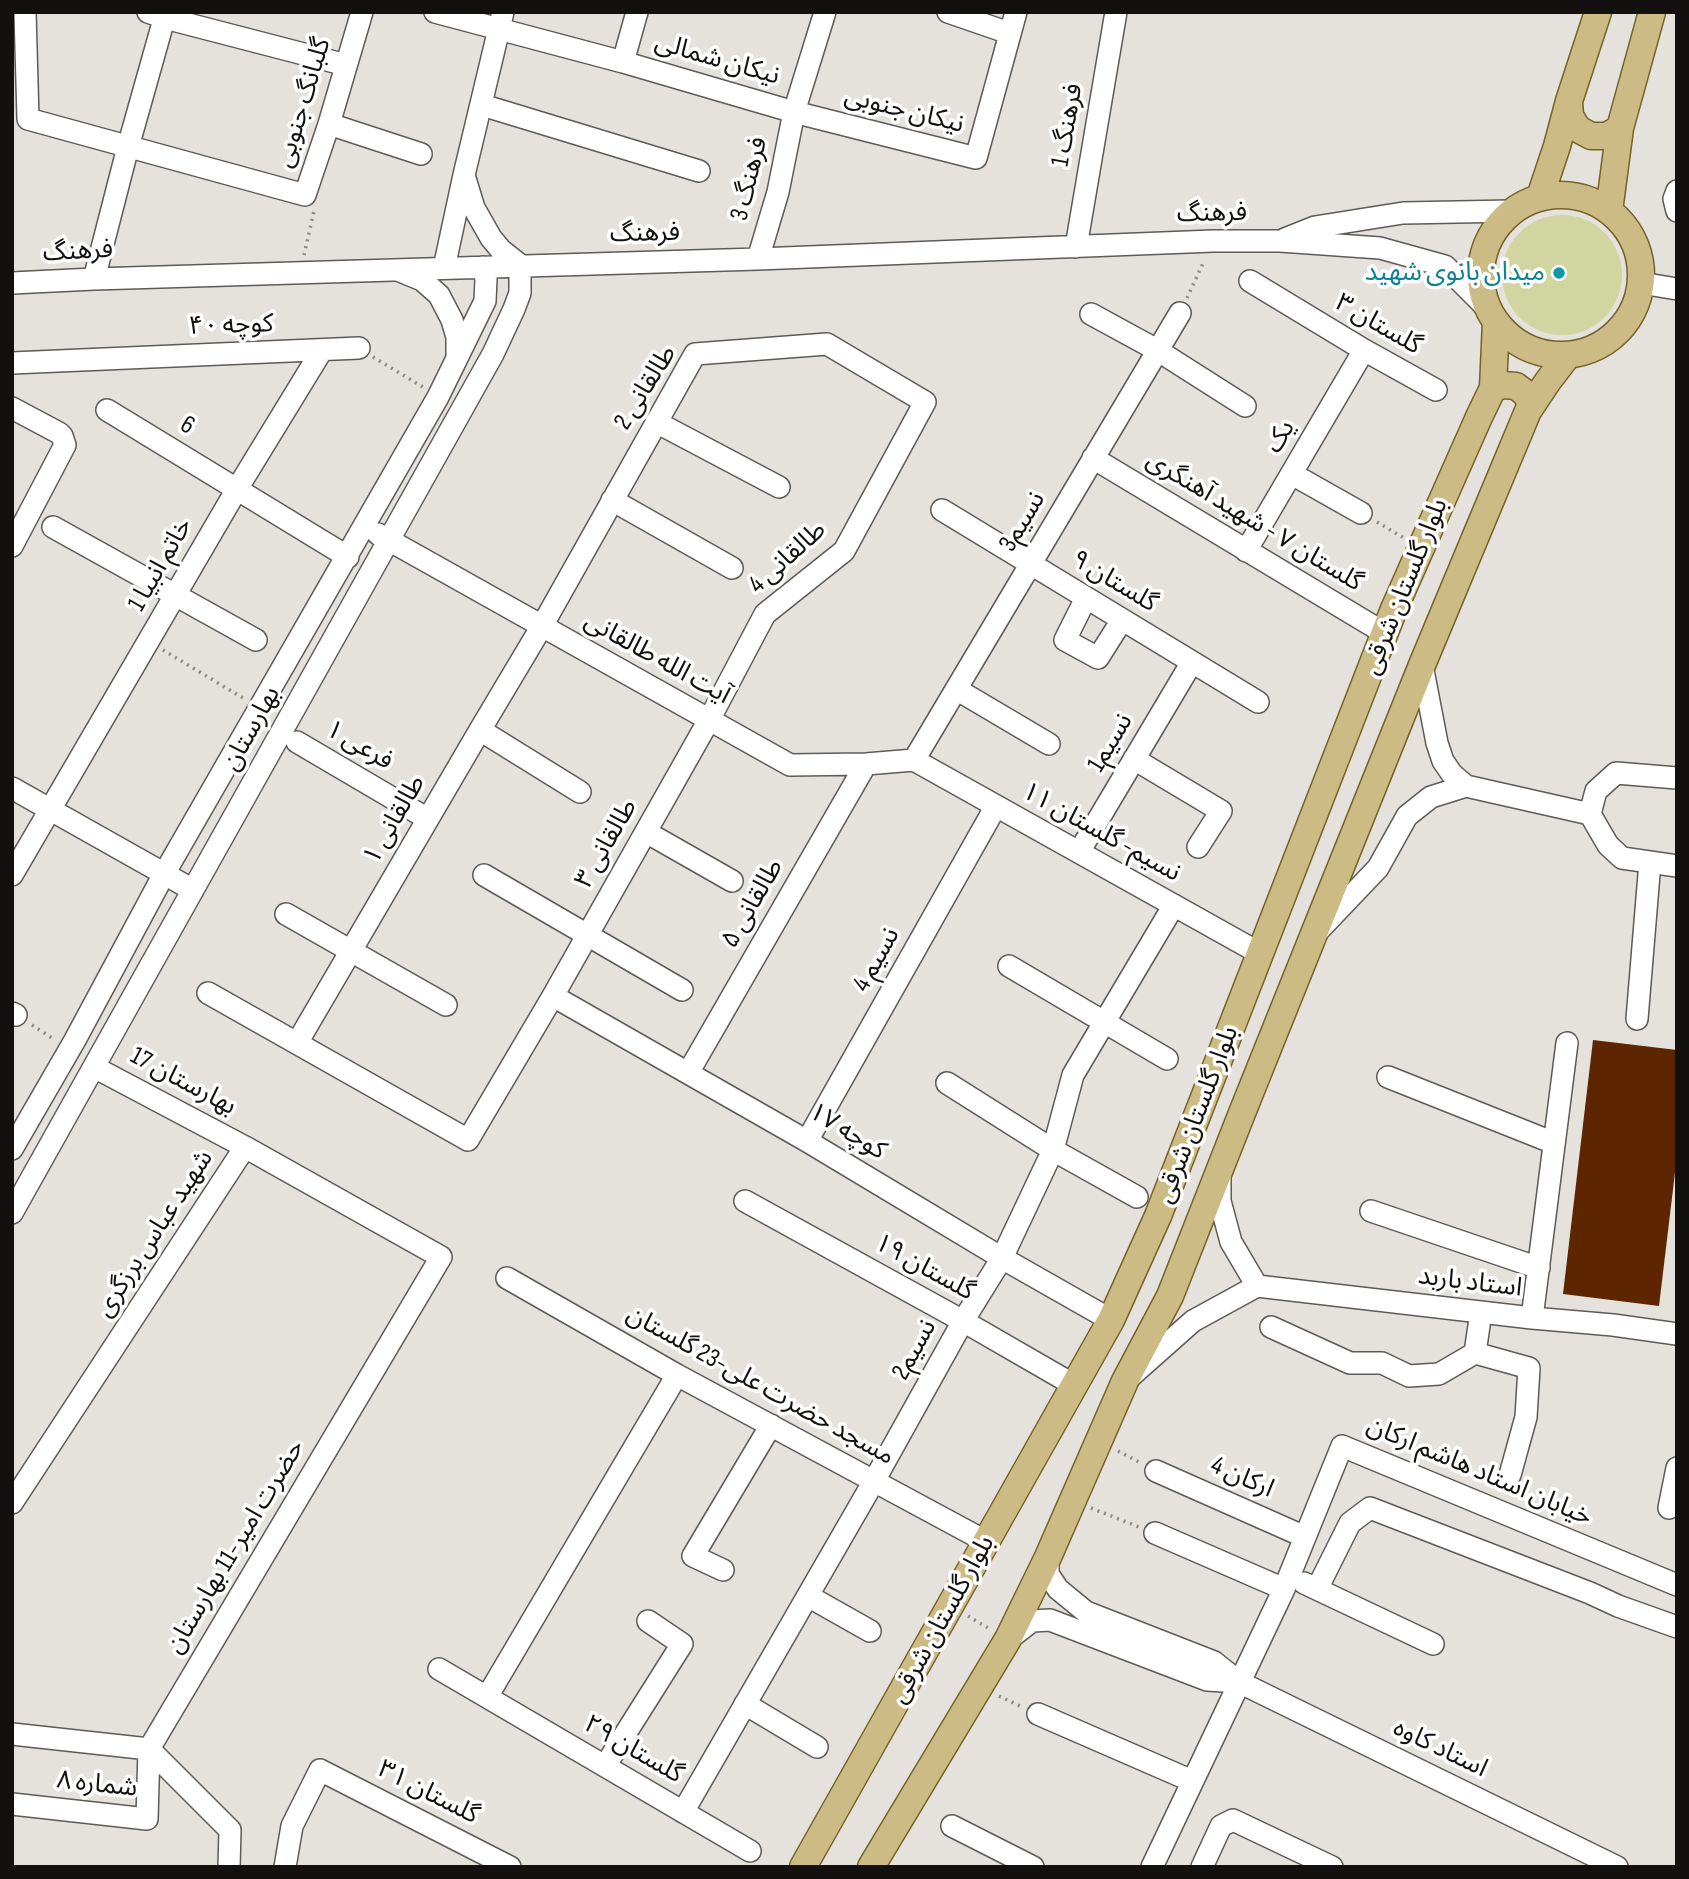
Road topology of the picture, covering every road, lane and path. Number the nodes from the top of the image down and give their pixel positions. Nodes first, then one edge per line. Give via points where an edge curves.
1 (25, 12) edge
2 (362, 12) edge
3 (435, 12) edge
4 (637, 12) edge
5 (825, 12) edge
6 (948, 12) edge
7 (1016, 12) edge
8 (1116, 12) edge
9 (1598, 12) edge
10 (1652, 12) edge
11 (160, 14) edge
12 (501, 20) edge
13 (1009, 33) junction
14 (623, 62) junction
15 (346, 65) junction
16 (1569, 101) junction
17 (482, 105) junction
18 (794, 111) junction
19 (329, 124) junction
20 (1620, 128) junction
21 (128, 147) junction
22 (421, 154) dead end
23 (699, 171) dead end
24 (464, 175) junction
25 (1677, 191) edge
26 (305, 195) junction
27 (1540, 197) junction
28 (1513, 211) junction
29 (1609, 211) junction
30 (1677, 211) edge
31 (1213, 241) junction
32 (1280, 241) junction
33 (1076, 247) junction
34 (758, 259) junction
35 (520, 265) junction
36 (483, 267) junction
37 (444, 268) junction
38 (398, 270) junction
39 (300, 273) junction
40 (94, 279) junction
41 (1250, 281) dead end
42 (12, 283) edge
43 (1641, 283) junction
44 (1677, 289) edge
45 (1180, 313) joint
46 (1091, 314) dead end
47 (1492, 316) junction
48 (359, 348) joint
49 (322, 350) junction
50 (1157, 350) junction
51 (1364, 350) junction
52 (1568, 355) junction
53 (457, 359) junction
54 (12, 363) edge
55 (1493, 388) junction
56 (1436, 390) dead end
57 (438, 397) junction
58 (925, 402) joint
59 (1532, 404) junction
60 (1245, 406) dead end
61 (12, 408) edge
62 (107, 410) dead end
63 (656, 422) junction
64 (1093, 458) junction
65 (1292, 474) junction
66 (779, 487) dead end
67 (237, 489) junction
68 (612, 500) junction
69 (942, 510) dead end
70 (1361, 513) joint
71 (53, 527) dead end
72 (365, 527) junction
73 (389, 540) junction
74 (12, 546) edge
75 (1421, 547) junction
76 (1246, 551) junction
77 (348, 556) junction
78 (1030, 564) junction
79 (732, 568) dead end
80 (176, 595) junction
81 (1086, 598) junction
82 (1122, 620) junction
83 (542, 626) junction
84 (1386, 634) junction
85 (256, 640) dead end
86 (148, 641) junction
87 (1192, 662) junction
88 (1422, 665) junction
89 (956, 689) junction
90 (1258, 702) dead end
91 (260, 708) junction
92 (709, 720) junction
93 (480, 730) junction
94 (297, 742) dead end
95 (1049, 744) dead end
96 (1134, 759) junction
97 (914, 760) junction
98 (866, 764) junction
99 (1677, 778) edge
100 (1466, 786) junction
101 (12, 788) edge
102 (580, 792) dead end
103 (996, 806) junction
104 (50, 810) junction
105 (1590, 814) junction
106 (428, 819) junction
107 (646, 832) junction
108 (1198, 847) dead end
109 (1079, 852) junction
110 (1650, 862) junction
111 (1677, 866) edge
112 (164, 874) junction
113 (12, 875) edge
114 (484, 875) dead end
115 (732, 881) dead end
116 (193, 890) junction
117 (1174, 905) junction
118 (286, 914) dead end
119 (1314, 935) junction
120 (587, 936) junction
121 (351, 950) junction
122 (1261, 954) junction
123 (1009, 966) dead end
124 (682, 990) dead end
125 (208, 993) dead end
126 (553, 996) junction
127 (446, 1005) dead end
128 (14, 1014) edge
129 (1637, 1020) dead end
130 (1105, 1022) junction
131 (297, 1043) junction
132 (1567, 1043) dead end
133 (69, 1049) junction
134 (1167, 1059) dead end
135 (94, 1067) junction
136 (688, 1073) junction
137 (1388, 1077) dead end
138 (947, 1083) dead end
139 (19, 1120) edge
140 (807, 1141) junction
141 (1554, 1143) junction
142 (245, 1147) junction
143 (12, 1149) edge
144 (1053, 1150) junction
145 (1220, 1170) junction
146 (1137, 1197) dead end
147 (745, 1201) dead end
148 (1371, 1212) dead end
149 (12, 1213) edge
150 (441, 1257) joint
151 (1002, 1258) junction
152 (1539, 1268) junction
153 (508, 1278) dead end
154 (1256, 1286) junction
155 (1481, 1312) junction
156 (1532, 1318) junction
157 (1111, 1320) junction
158 (963, 1321) junction
159 (1271, 1327) dead end
160 (1677, 1334) edge
161 (1475, 1353) junction
162 (677, 1375) junction
163 (1125, 1381) junction
164 (1074, 1385) junction
165 (771, 1425) junction
166 (1098, 1440) junction
167 (1677, 1468) edge
168 (1156, 1471) joint
169 (1510, 1475) dead end
170 (874, 1481) junction
171 (1073, 1500) junction
172 (12, 1503) edge
173 (1669, 1508) dead end
174 (1155, 1533) joint
175 (1305, 1537) junction
176 (987, 1542) junction
177 (1048, 1557) junction
178 (723, 1570) dead end
179 (1286, 1582) junction
180 (1677, 1585) edge
181 (1317, 1589) junction
182 (808, 1596) junction
183 (951, 1606) junction
184 (648, 1621) dead end
185 (1677, 1627) edge
186 (870, 1631) dead end
187 (1008, 1639) junction
188 (1433, 1644) dead end
189 (439, 1670) dead end
190 (1239, 1682) junction
191 (979, 1686) junction
192 (487, 1697) junction
193 (745, 1704) junction
194 (1038, 1714) joint
195 (12, 1734) edge
196 (817, 1747) dead end
197 (149, 1749) junction
198 (605, 1766) junction
199 (1192, 1781) junction
200 (12, 1804) edge
201 (683, 1812) junction
202 (952, 1826) dead end
203 (750, 1851) dead end
204 (229, 1867) edge
205 (285, 1867) edge
206 (510, 1867) edge
207 (803, 1867) edge
208 (871, 1867) edge
209 (1032, 1867) edge
210 (1152, 1867) edge
211 (1202, 1867) edge
212 (1332, 1867) edge
213 (1617, 1867) edge

1 - 21 street, گلبانگ جنوبی via 28,120
2 - 15 street, گلبانگ جنوبی
3 - 12 street, نیکان شمالی
4 - 14 street, نیکان شمالی
5 - 18 street, فرهنگ 3
6 - 13 street
7 - 13 street, نیکان جنوبی
8 - 33 street, فرهنگ 1
9 - 16 main road
10 - 20 main road
11 - 15 street
11 - 21 street
12 - 14 street, نیکان شمالی
12 - 17 street
13 - 18 street, نیکان جنوبی via 976,158
14 - 18 street, نیکان شمالی
15 - 19 street, گلبانگ جنوبی
16 - 20 main road via 1570,116 1578,129 1591,136 1607,136
16 - 27 main road
17 - 23 street
17 - 24 street
18 - 34 street, فرهنگ 3 via 778,192
19 - 22 street
19 - 26 street, گلبانگ جنوبی
20 - 29 main road
21 - 26 street, گلبانگ جنوبی
21 - 40 street
24 - 35 street via 474,208 491,238
24 - 37 street
25 - 30 street
26 - 39 path via 315,206
27 - 28 main road
27 - 29 main road via 1588,199
28 - 32 street, فرهنگ via 1403,214 1315,227
28 - 47 main road via 1494,230 1483,256 1481,283
29 - 43 main road via 1634,243
31 - 32 street, فرهنگ
31 - 33 street, فرهنگ
31 - 45 path
32 - 47 street, فرهنگ via 1380,248 1445,266
33 - 34 street, فرهنگ
34 - 35 street, فرهنگ
35 - 36 street, فرهنگ
35 - 73 street, بهارستان via 520,293 494,354
36 - 37 street, فرهنگ
36 - 53 street, بهارستان via 485,301
37 - 38 street, فرهنگ
38 - 39 street, فرهنگ
38 - 53 street via 422,281 439,296 457,337
39 - 40 street, فرهنگ
40 - 42 street, فرهنگ
41 - 51 street, گلستان ۳
43 - 44 street
43 - 52 main road via 1636,305 1609,340
45 - 50 street, نسیم3
46 - 50 street
47 - 52 main road via 1510,337 1528,348
47 - 55 main road, بلوار گلستان شرقی
48 - 49 street, کوچه ۴۰
48 - 57 path
49 - 54 street, کوچه ۴۰
49 - 67 street, خاتم انبیا 1
50 - 60 street
50 - 64 street, نسیم3
51 - 56 street, گلستان ۳
51 - 65 street, یک
52 - 59 main road, بلوار گلستان شرقی
53 - 57 street, بهارستان
55 - 59 main road via 1516,386
55 - 75 main road, بلوار گلستان شرقی
57 - 72 street, بهارستان
58 - 63 street, طالقانی 2 via 827,344 695,354
58 - 92 street, طالقانی 4 via 844,551 765,614
59 - 88 main road, بلوار گلستان شرقی
61 - 74 street via 59,433 65,445
62 - 67 street, 6
63 - 66 street
63 - 68 street, طالقانی 2
64 - 76 street, گلستان ۷ - شهید آهنگری
64 - 78 street, نسیم3
65 - 70 street
65 - 76 street, یک
67 - 77 street, 6
67 - 80 street, خاتم انبیا 1
68 - 79 street
68 - 83 street, طالقانی 2
69 - 78 street, گلستان ۹
70 - 75 path
71 - 80 street
72 - 73 street, آیت الله طالقانی
72 - 77 street, بهارستان
73 - 83 street, آیت الله طالقانی
73 - 116 street, بهارستان
75 - 84 main road, بلوار گلستان شرقی
76 - 84 street, گلستان ۷ - شهید آهنگری
77 - 91 street, بهارستان
78 - 81 street, گلستان ۹
78 - 89 street, نسیم3
80 - 85 street
80 - 86 street, خاتم انبیا 1
81 - 82 street, گلستان ۹
81 - 82 street via 1065,640 1098,658
82 - 87 street, گلستان ۹
83 - 92 street, آیت الله طالقانی
83 - 93 street, طالقانی ۱
84 - 122 main road, بلوار گلستان شرقی
86 - 91 path
86 - 104 street, خاتم انبیا 1
87 - 90 street, گلستان ۹
87 - 96 street, نسیم1
88 - 100 street via 1443,761
88 - 119 main road, بلوار گلستان شرقی
89 - 95 street
89 - 97 street, نسیم3
91 - 112 street, بهارستان
92 - 98 street, آیت الله طالقانی via 790,765
92 - 107 street, طالقانی ۳
93 - 102 street
93 - 106 street, طالقانی ۱
94 - 106 street, فرعی ۱
96 - 108 street via 1222,811
96 - 109 street, نسیم1
97 - 98 street, آیت الله طالقانی
97 - 103 street, نسیم- گلستان ۱۱
98 - 136 street, طالقانی ۵
99 - 105 street via 1616,773 1595,791
100 - 105 street
100 - 119 street via 1431,797 1407,816 1378,869
101 - 104 street
103 - 109 street, نسیم- گلستان ۱۱
103 - 140 street, نسیم 4
104 - 112 street
104 - 113 street, خاتم انبیا 1
105 - 110 street via 1608,845 1622,858
106 - 121 street, طالقانی ۱
107 - 115 street
107 - 120 street, طالقانی ۳
109 - 117 street, نسیم- گلستان ۱۱
110 - 111 street
110 - 129 street
112 - 116 street
112 - 133 street, بهارستان
114 - 120 street
116 - 135 street, بهارستان
117 - 122 street, نسیم- گلستان ۱۱
117 - 130 street, نسیم2
118 - 121 street
119 - 145 main road, بلوار گلستان شرقی
120 - 124 street
120 - 126 street, طالقانی ۳
121 - 127 street
121 - 131 street, طالقانی ۱
122 - 157 main road, بلوار گلستان شرقی via 1158,1216
123 - 130 street
125 - 131 street
126 - 131 street, طالقانی ۳ via 468,1140
126 - 136 street, کوچه ۱۷
128 - 133 path
130 - 134 street
130 - 144 street, نسیم2 via 1073,1075
132 - 141 street
133 - 139 street, بهارستان
135 - 142 street, بهارستان 17
135 - 149 street, بهارستان
136 - 140 street, کوچه ۱۷
137 - 141 street
138 - 144 street
139 - 143 street, بهارستان
140 - 151 street, کوچه ۱۷
141 - 152 street
142 - 150 street, شهید عباس برزگری
142 - 172 street, شهید عباس برزگری
144 - 146 street
144 - 151 street, نسیم2
145 - 154 street via 1220,1201 1231,1242
145 - 163 main road, بلوار گلستان شرقی via 1170,1296
147 - 158 street, گلستان ۱۹
148 - 152 street
150 - 197 street, حضرت امیر-11 بهارستان
151 - 157 street, کوچه ۱۷
151 - 158 street, نسیم2
152 - 156 street
153 - 162 street, مسجد حضرت علی-23 گلستان
154 - 155 street, استاد باربد
154 - 163 street via 1193,1321
155 - 156 street, استاد باربد
155 - 161 street
156 - 160 street, استاد باربد
157 - 164 main road, بلوار گلستان شرقی
158 - 164 street, گلستان ۱۹
158 - 170 street, نسیم2
159 - 161 street via 1350,1363 1382,1363 1409,1376 1438,1374
161 - 169 street via 1529,1368 1526,1416
162 - 165 street, مسجد حضرت علی-23 گلستان
162 - 192 street
163 - 166 main road, بلوار گلستان شرقی
164 - 176 main road, بلوار گلستان شرقی
165 - 170 street, مسجد حضرت علی-23 گلستان
165 - 178 street via 693,1556
166 - 168 path
166 - 171 main road, بلوار گلستان شرقی
167 - 173 street
168 - 175 street, ارکان 4
170 - 176 street, مسجد حضرت علی-23 گلستان
170 - 182 street, نسیم2
171 - 174 path
171 - 177 main road, بلوار گلستان شرقی
174 - 179 street
175 - 179 street, خیابان استاد هاشم ارکان
175 - 180 street, خیابان استاد هاشم ارکان via 1342,1446
176 - 183 main road, بلوار گلستان شرقی
177 - 187 main road, بلوار گلستان شرقی
177 - 190 street, استاد کاوه via 1048,1574 1058,1589 1086,1612 1214,1662
179 - 181 street
179 - 190 street, خیابان استاد هاشم ارکان
181 - 185 street via 1350,1523 1370,1507
181 - 188 street
182 - 186 street
182 - 193 street, نسیم2
183 - 187 path
183 - 207 main road, بلوار گلستان شرقی
184 - 198 street via 682,1644
187 - 190 street, استاد کاوه via 1032,1621 1050,1620 1207,1680
187 - 191 main road, بلوار گلستان شرقی
189 - 192 street, گلستان ۲۹
190 - 199 street, خیابان استاد هاشم ارکان
190 - 213 street, استاد کاوه
191 - 194 path
191 - 208 main road, بلوار گلستان شرقی
192 - 198 street, گلستان ۲۹
193 - 196 street
193 - 201 street, نسیم2
194 - 199 street
195 - 197 street
197 - 200 street, شماره ۸ via 147,1819
197 - 204 street via 230,1830
198 - 201 street, گلستان ۲۹
199 - 210 street, خیابان استاد هاشم ارکان
201 - 203 street, گلستان ۲۹
202 - 209 street
205 - 206 street, گلستان ۳۱ via 292,1826 320,1770
211 - 212 street via 1221,1826 1233,1820

